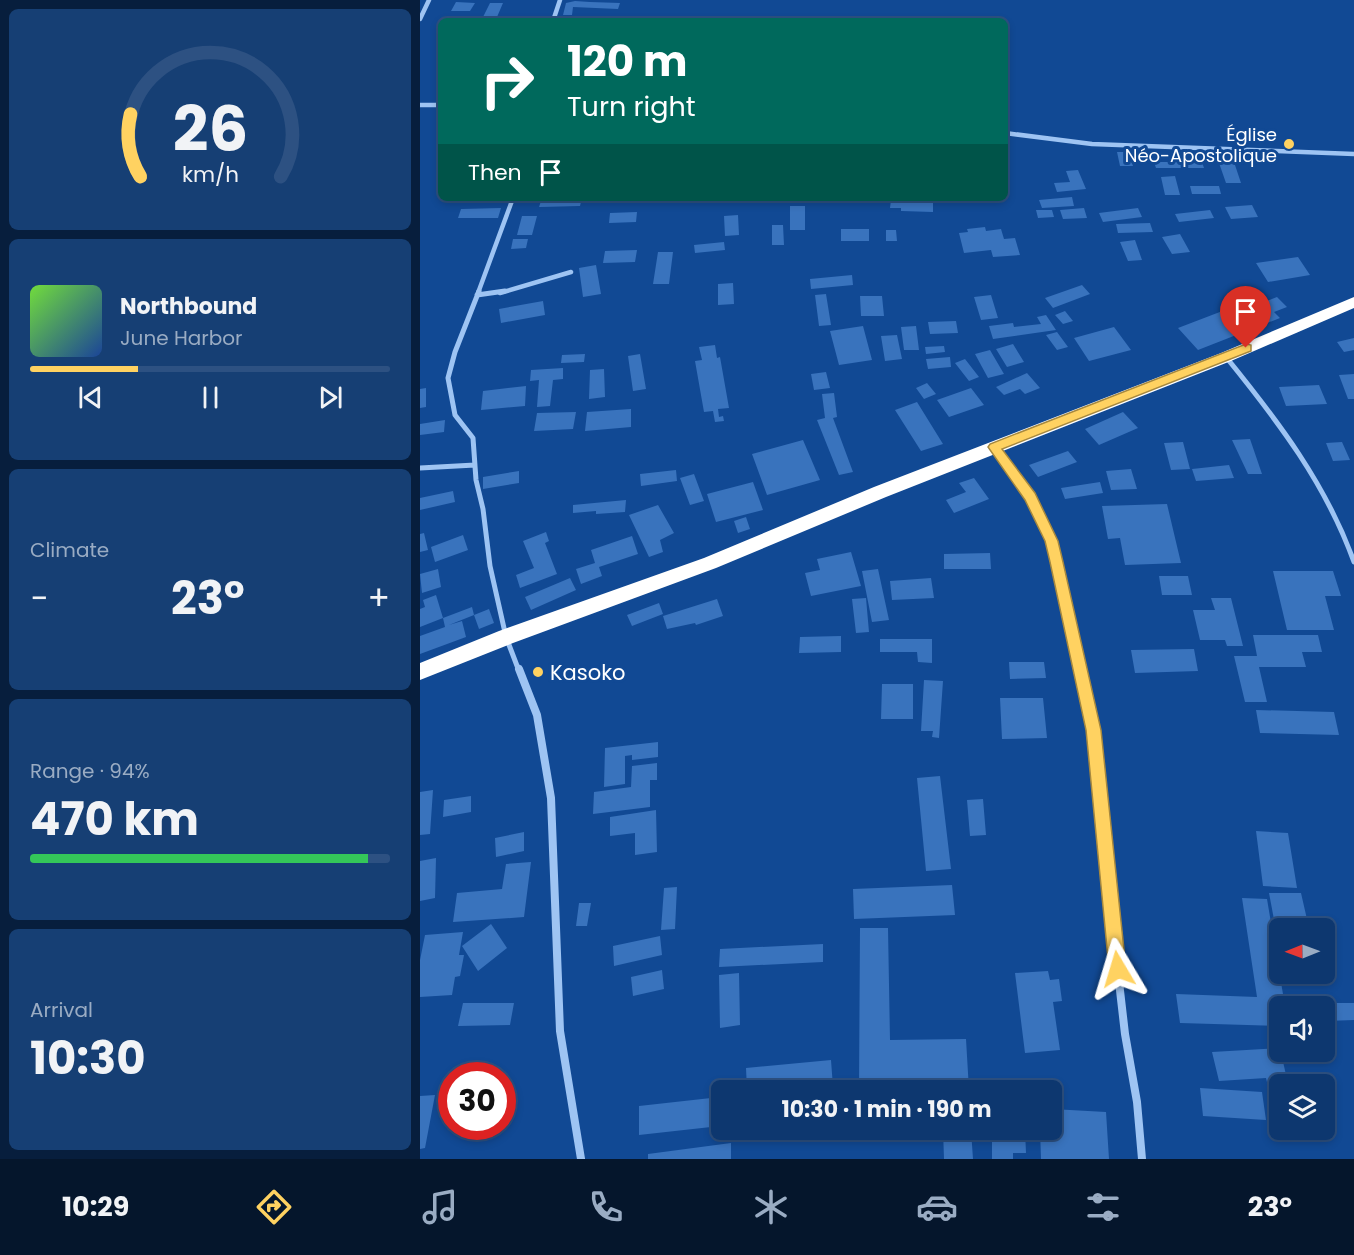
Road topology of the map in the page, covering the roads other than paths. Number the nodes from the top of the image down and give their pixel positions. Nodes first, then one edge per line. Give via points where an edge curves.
1 (429, 0) edge
2 (560, 0) edge
3 (554, 18) edge
4 (420, 19) edge
5 (420, 105) edge
6 (438, 105) edge
7 (1008, 133) edge
8 (1354, 154) edge
9 (512, 201) edge
10 (571, 272) dead end
11 (477, 295) junction
12 (1354, 302) edge
13 (1226, 357) junction
14 (994, 447) junction
15 (475, 465) junction
16 (420, 468) edge
17 (1354, 562) edge
18 (506, 637) junction
19 (420, 672) edge
20 (581, 1159) edge
21 (1142, 1159) edge

1 - 4 street
2 - 3 street
5 - 6 street
7 - 8 street via 1092,144
9 - 11 street
10 - 11 street via 496,294
11 - 15 street via 448,378 455,415 473,438
12 - 13 highway
13 - 14 highway
13 - 17 street via 1282,427 1331,504
14 - 18 highway via 710,563
14 - 21 street via 1030,497 1051,541 1094,730 1105,860
15 - 16 street
15 - 18 street via 490,566
18 - 19 highway
18 - 20 street via 537,715 551,798 560,1031

